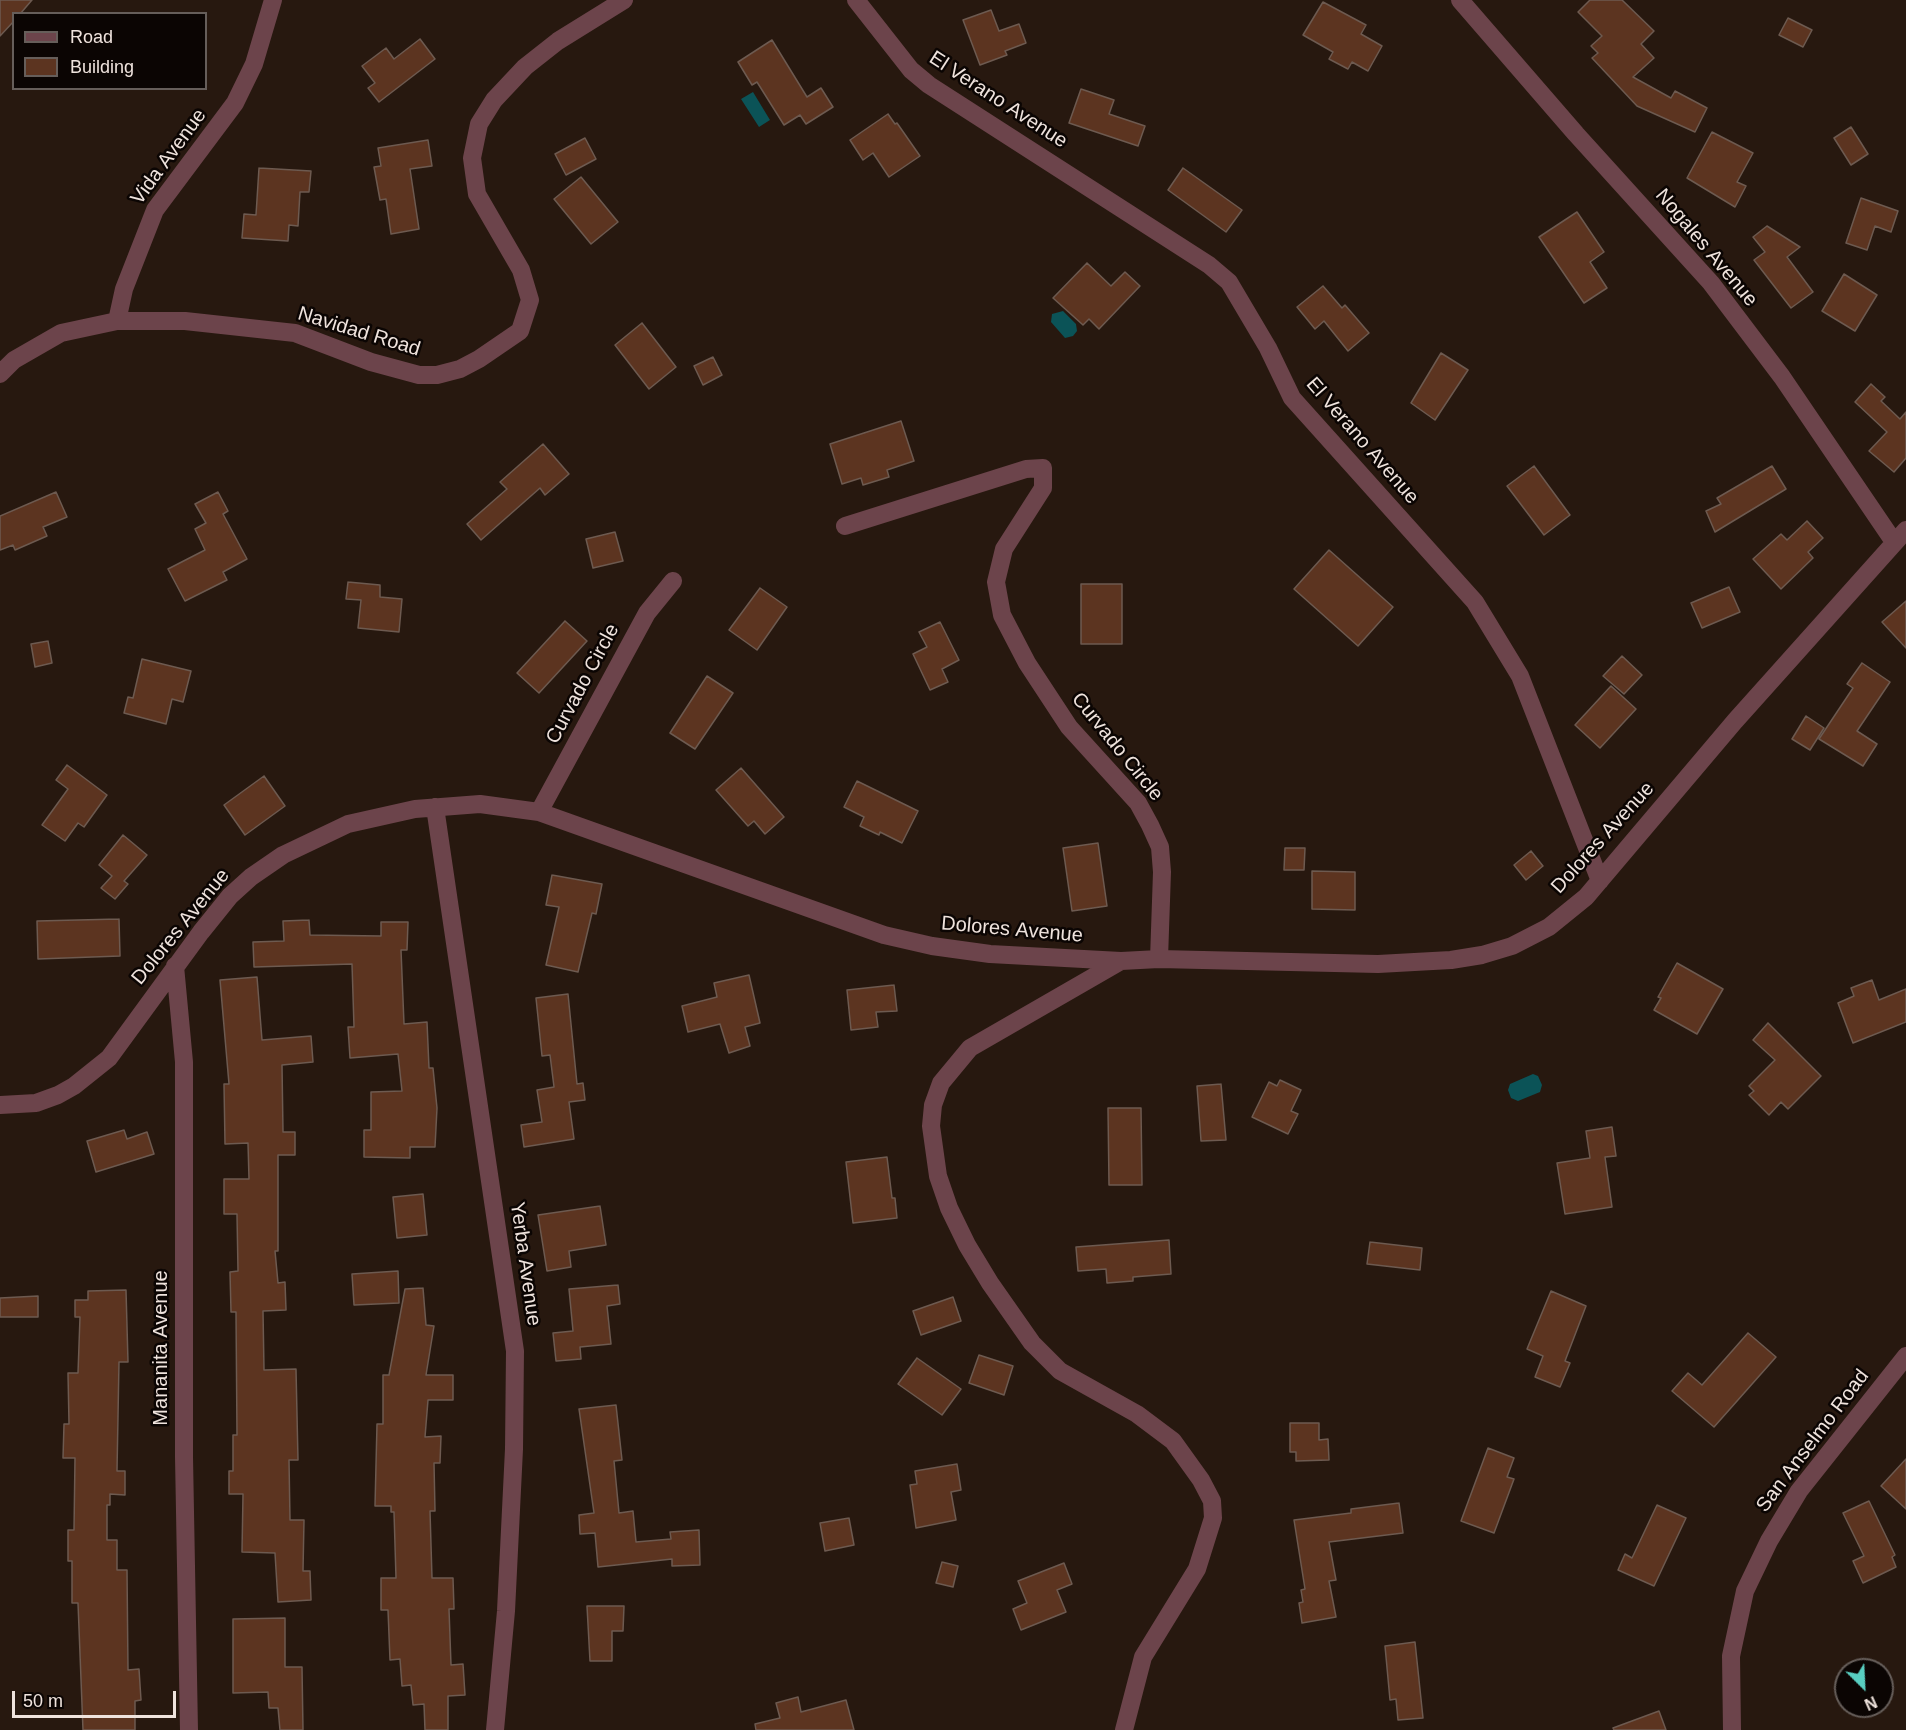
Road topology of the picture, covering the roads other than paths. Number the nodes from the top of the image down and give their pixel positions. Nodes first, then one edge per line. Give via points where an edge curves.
1 (273, 0) edge
2 (624, 0) edge
3 (856, 0) edge
4 (1460, 0) edge
5 (117, 321) junction
6 (0, 374) edge
7 (845, 526) dead end
8 (1900, 536) edge
9 (673, 581) dead end
10 (435, 807) junction
11 (539, 812) junction
12 (1599, 881) junction
13 (1159, 959) junction
14 (1121, 961) junction
15 (175, 966) junction
16 (0, 1105) edge
17 (1906, 1356) edge
18 (189, 1730) edge
19 (495, 1730) edge
20 (1124, 1730) edge
21 (1732, 1730) edge

1 - 5 street, Vida Avenue via 254,64 235,103 155,210 124,289
2 - 5 street, Navidad Road via 558,41 525,67 494,100 479,124 472,158 477,194 521,270 530,300 520,331 479,359 460,369 419,375 370,363 295,333 185,321
3 - 12 street, El Verano Avenue via 911,70 928,85 1209,265 1229,282 1292,398 1475,603 1520,676
4 - 8 street, Nogales Avenue via 1711,283
5 - 6 street via 61,333 14,360
7 - 13 street, Curvado Circle via 1026,469 1043,468 1043,488 1004,549 996,582 1002,615 1027,663 1069,727 1138,803 1150,825 1160,847 1162,872
8 - 12 street, Dolores Avenue
9 - 11 street, Curvado Circle via 646,613
10 - 11 street, Dolores Avenue via 480,804
10 - 15 street, Dolores Avenue via 348,824 283,855 230,896
10 - 19 street, Yerba Avenue via 515,1351 506,1611
11 - 14 street, Dolores Avenue via 884,935 990,954
12 - 13 street, Dolores Avenue via 1549,927 1512,946 1482,955 1378,964
13 - 14 street, Dolores Avenue
14 - 20 street via 970,1048 941,1083 931,1126 938,1176 949,1208 984,1273 1032,1343 1060,1371 1137,1414 1173,1441 1212,1501 1213,1518 1197,1569 1143,1657
15 - 16 street, Dolores Avenue via 109,1058 90,1075 58,1095 36,1103
15 - 18 street, Mananita Avenue via 184,1062
17 - 21 street, San Anselmo Road via 1799,1491 1745,1591 1731,1656

